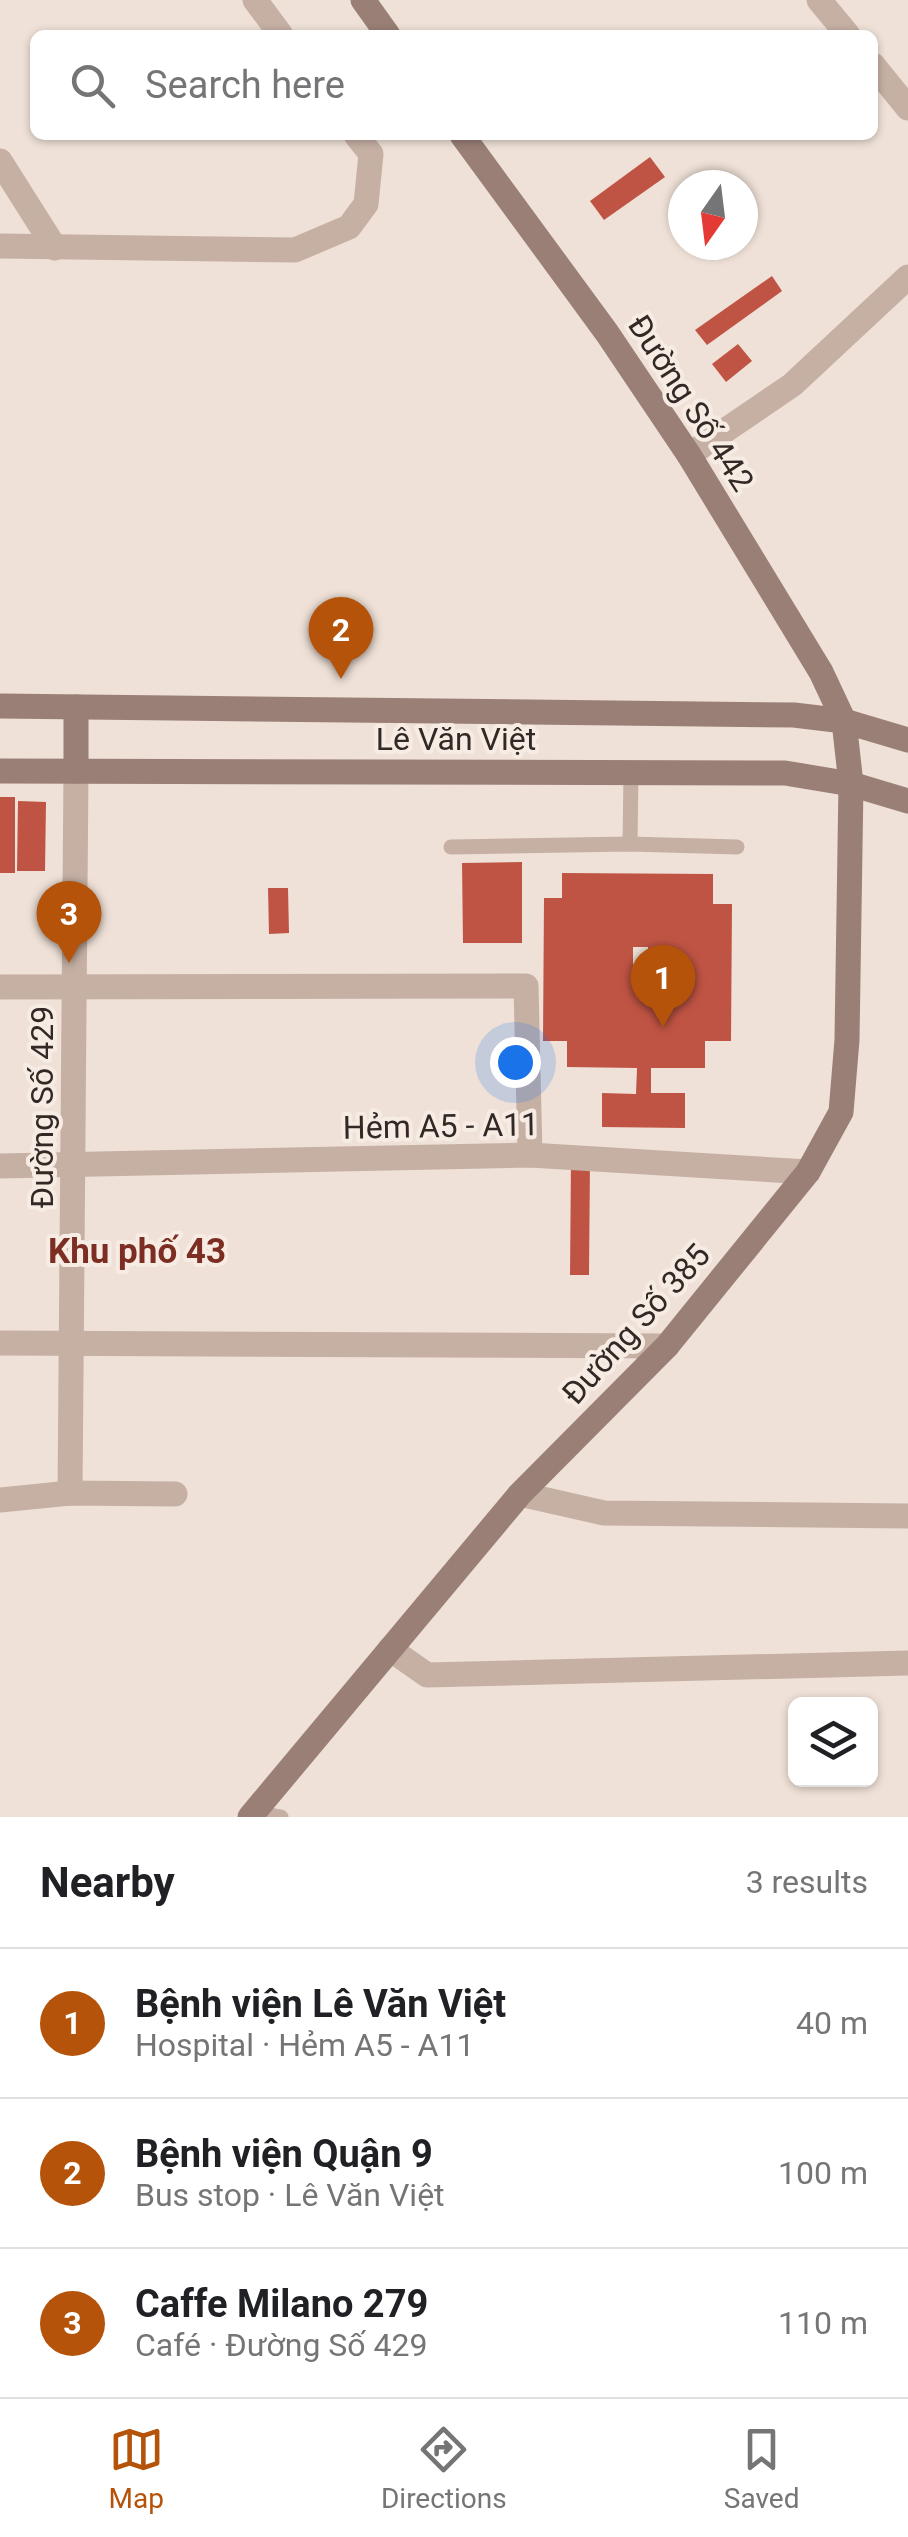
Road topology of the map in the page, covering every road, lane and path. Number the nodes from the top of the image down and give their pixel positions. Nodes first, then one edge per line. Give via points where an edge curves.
1 (255, 0) edge
2 (362, 0) edge
3 (819, 0) edge
4 (277, 30) edge
5 (384, 30) edge
6 (844, 30) edge
7 (878, 71) edge
8 (908, 108) edge
9 (360, 140) edge
10 (466, 140) edge
11 (0, 161) edge
12 (0, 246) edge
13 (55, 248) junction
14 (908, 277) edge
15 (689, 456) junction
16 (0, 706) edge
17 (76, 707) junction
18 (844, 721) junction
19 (908, 740) edge
20 (0, 771) edge
21 (76, 771) junction
22 (631, 772) junction
23 (851, 784) junction
24 (908, 801) edge
25 (630, 844) junction
26 (451, 847) dead end
27 (737, 847) dead end
28 (75, 987) junction
29 (0, 988) edge
30 (530, 1155) junction
31 (0, 1166) edge
32 (74, 1166) junction
33 (808, 1172) junction
34 (0, 1343) edge
35 (73, 1343) junction
36 (668, 1346) junction
37 (70, 1493) junction
38 (175, 1494) dead end
39 (520, 1494) junction
40 (0, 1500) edge
41 (908, 1516) edge
42 (390, 1649) junction
43 (908, 1663) edge
44 (252, 1815) edge
45 (280, 1817) edge

1 - 4 street
2 - 5 street
3 - 6 street
7 - 8 street
9 - 13 street via 371,154 366,204 349,226 296,250
10 - 15 street, Đường Số 442 via 608,332
11 - 13 street
12 - 13 street
14 - 15 street via 792,385
15 - 18 street, Đường Số 442
16 - 17 street, Lê Văn Việt
17 - 18 street, Lê Văn Việt
17 - 21 street
18 - 19 street, Lê Văn Việt
18 - 23 street, Đường Số 442
20 - 21 street, Lê Văn Việt
21 - 22 street, Lê Văn Việt
21 - 28 street, Đường Số 429
22 - 23 street, Lê Văn Việt via 785,773
22 - 25 lane
23 - 24 street, Lê Văn Việt
23 - 33 street, Đường Số 385 via 841,1112
25 - 26 lane
25 - 27 lane
28 - 29 street
28 - 30 street via 526,986
28 - 32 street, Đường Số 429
30 - 32 street, Hẻm A5 - A11
30 - 33 street, Hẻm A5 - A11
31 - 32 street, Hẻm A5 - A11
32 - 35 street, Đường Số 429
33 - 36 street, Đường Số 385
34 - 35 street
35 - 36 street
35 - 37 street, Đường Số 429
36 - 39 street, Đường Số 385
37 - 38 street
37 - 40 street
39 - 41 street via 604,1513
39 - 42 street, Đường Số 385
42 - 43 street via 427,1675
42 - 44 street, Đường Số 385
44 - 45 lane

